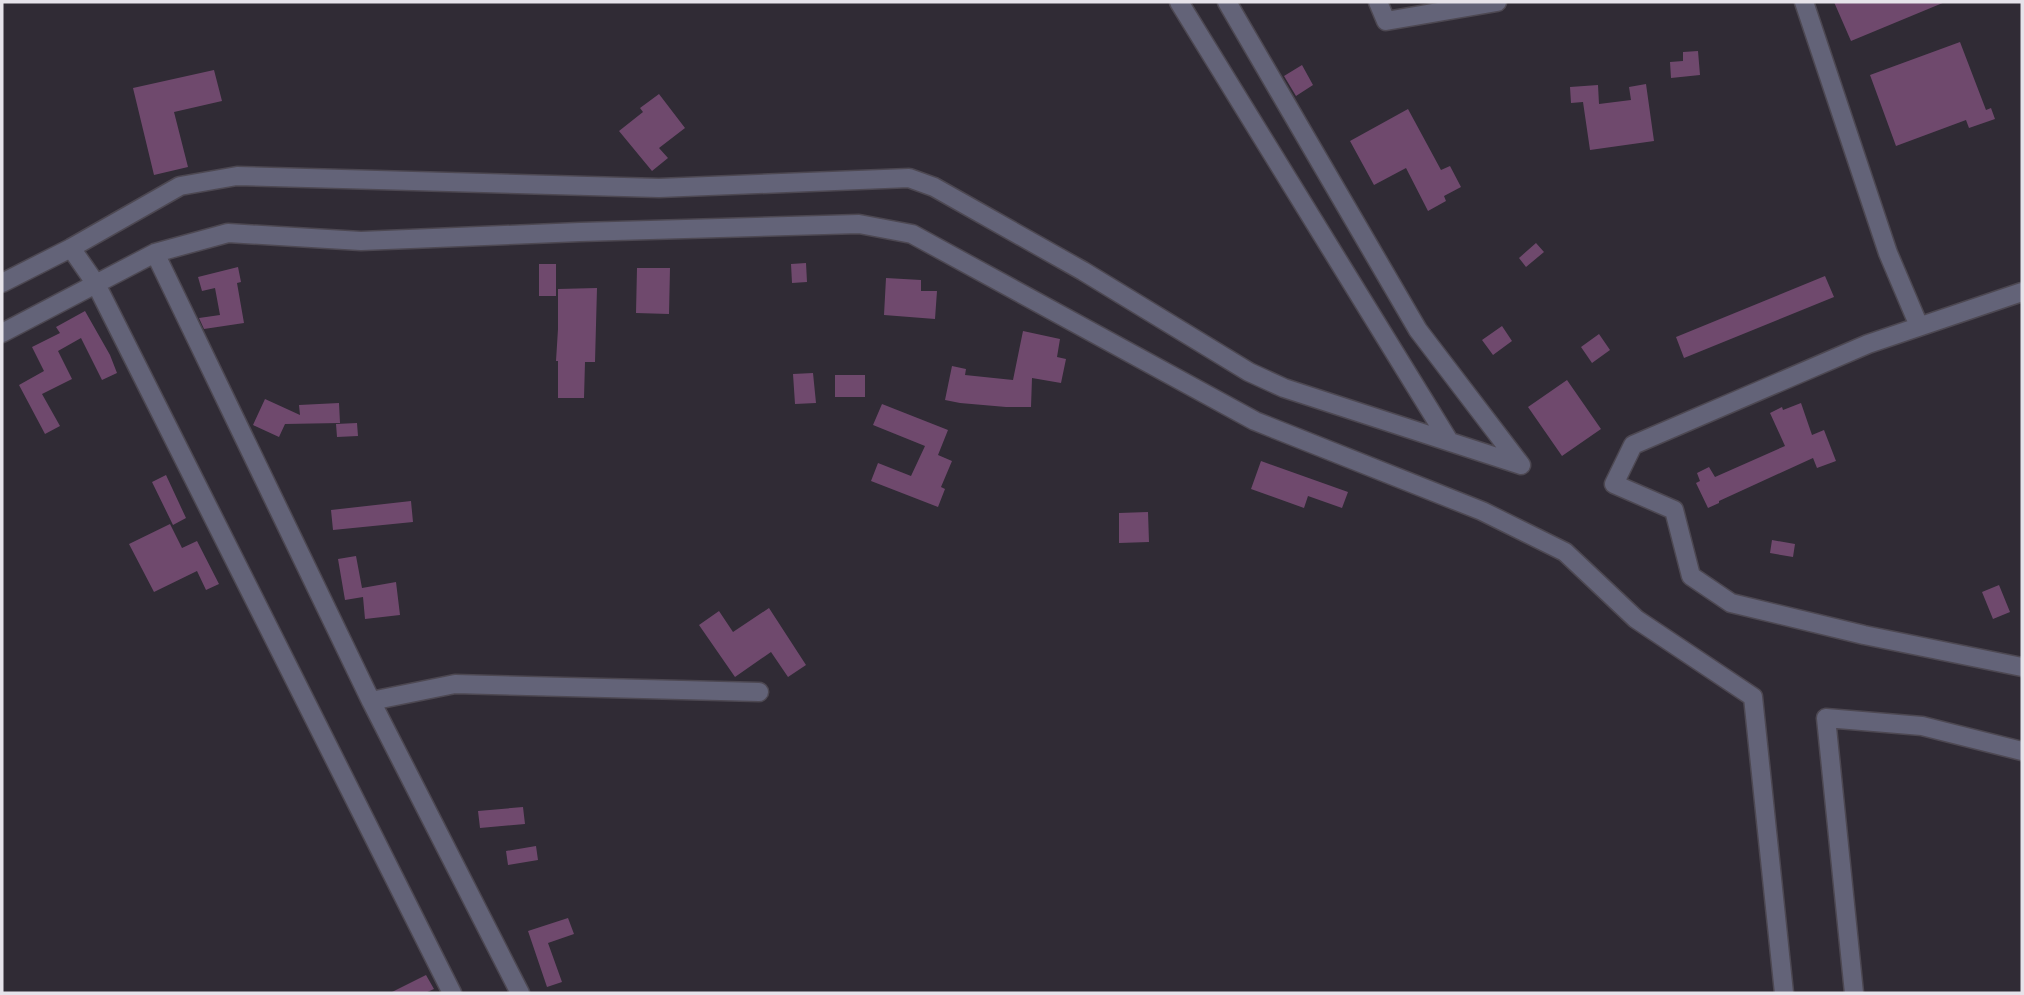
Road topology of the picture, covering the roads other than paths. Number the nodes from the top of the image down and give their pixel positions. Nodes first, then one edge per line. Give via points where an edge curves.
1 (1179, 2) edge
2 (1227, 2) edge
3 (1378, 2) edge
4 (1497, 2) edge
5 (1804, 2) edge
6 (71, 248) junction
7 (155, 253) junction
8 (2, 283) edge
9 (96, 284) junction
10 (2022, 292) edge
11 (1919, 326) junction
12 (2, 333) edge
13 (1449, 441) junction
14 (2022, 667) edge
15 (759, 692) dead end
16 (371, 701) junction
17 (2022, 751) edge
18 (452, 993) edge
19 (520, 993) edge
20 (1784, 993) edge
21 (1854, 993) edge

1 - 13 street
2 - 13 street via 1418,330 1521,465
3 - 4 street via 1386,21
5 - 11 street via 1888,253
6 - 8 street
6 - 9 street
6 - 13 street via 180,186 237,176 659,188 909,178 934,187 1083,271 1249,372 1284,388
7 - 9 street
7 - 16 street
7 - 20 street via 228,233 361,241 859,224 912,234 1255,421 1482,511 1565,552 1636,619 1753,697
9 - 12 street
9 - 18 street
10 - 11 street
11 - 14 street via 1633,445 1614,484 1674,510 1691,576 1731,603
15 - 16 street via 454,684
16 - 19 street
17 - 21 street via 1922,726 1826,718

